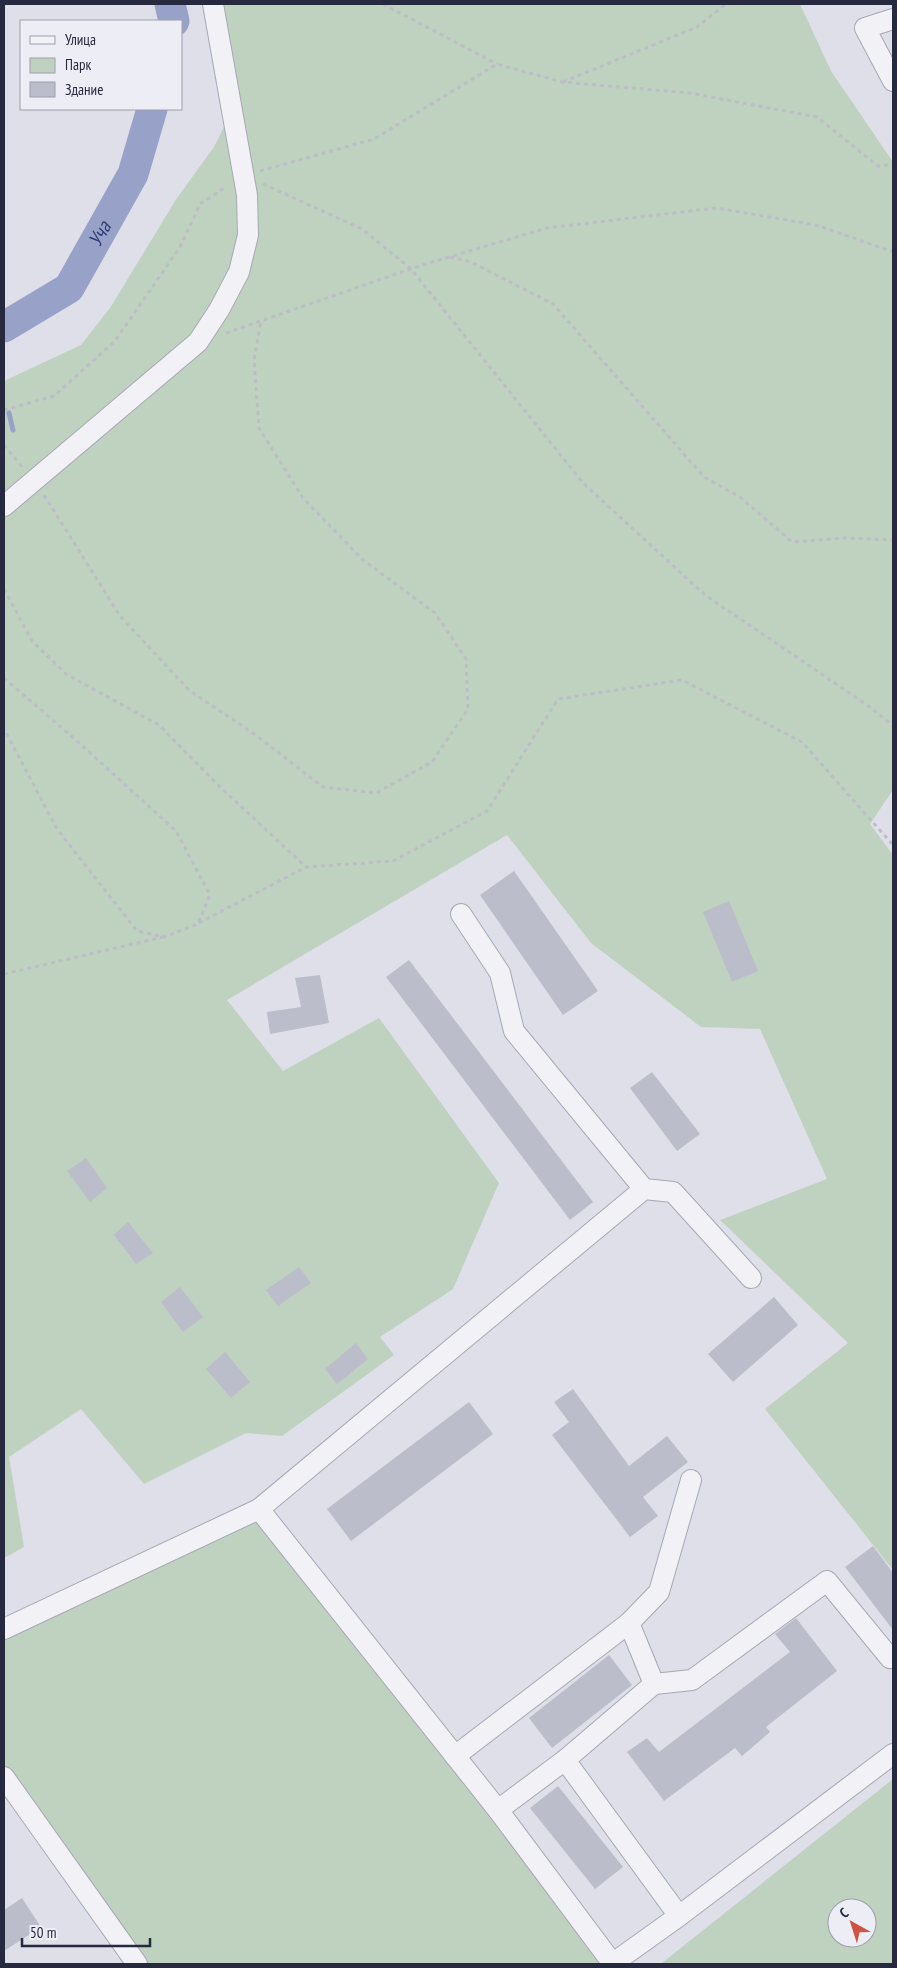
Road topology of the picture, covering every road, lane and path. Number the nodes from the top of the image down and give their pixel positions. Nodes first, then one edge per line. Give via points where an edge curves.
1 (213, 4) edge
2 (383, 4) edge
3 (726, 4) edge
4 (893, 19) edge
5 (497, 64) junction
6 (893, 81) edge
7 (562, 82) junction
8 (893, 164) edge
9 (244, 176) junction
10 (893, 252) edge
11 (449, 257) junction
12 (412, 269) junction
13 (261, 321) junction
14 (225, 333) dead end
15 (4, 410) edge
16 (4, 445) edge
17 (34, 481) junction
18 (4, 506) edge
19 (893, 540) edge
20 (4, 588) edge
21 (4, 678) edge
22 (893, 726) edge
23 (4, 729) edge
24 (893, 845) edge
25 (306, 867) junction
26 (461, 914) dead end
27 (198, 924) junction
28 (164, 937) junction
29 (4, 974) edge
30 (644, 1189) junction
31 (752, 1278) dead end
32 (691, 1480) dead end
33 (259, 1509) junction
34 (628, 1623) junction
35 (4, 1629) edge
36 (893, 1657) edge
37 (654, 1684) junction
38 (893, 1754) edge
39 (455, 1756) junction
40 (565, 1760) junction
41 (4, 1777) edge
42 (498, 1810) junction
43 (679, 1916) junction
44 (137, 1964) edge
45 (612, 1964) edge

1 - 9 lane
2 - 5 path
3 - 7 path via 697,27
4 - 6 lane via 865,28
5 - 7 path
5 - 9 path via 374,139
7 - 8 path via 690,93 817,117 878,166
9 - 12 path via 362,229
9 - 15 path via 200,204 180,247 115,341 54,396
9 - 17 lane via 248,235 238,272 198,342
10 - 11 path via 816,225 716,208 546,228
11 - 12 path
11 - 19 path via 471,262 553,304 704,477 740,497 792,542 845,538
12 - 13 path
12 - 22 path via 583,483 705,595
13 - 14 path
13 - 17 path via 254,360 259,428 303,498 362,559 435,613 466,659 468,709 432,762 376,793 323,787 257,736 189,690 120,616
16 - 17 path
17 - 18 lane
20 - 25 path via 32,641 66,674 159,724 219,786
21 - 27 path via 176,831 210,895
23 - 28 path via 57,829 137,930
24 - 25 path via 802,742 682,680 558,699 487,811 394,861
25 - 27 path
26 - 30 lane via 500,972 514,1031
27 - 28 path
28 - 29 path
30 - 31 lane via 673,1192
30 - 33 lane
32 - 34 lane via 658,1592
33 - 35 lane
33 - 39 lane
34 - 37 lane
34 - 39 lane
36 - 37 lane via 890,1658 827,1581 692,1680
37 - 40 lane
38 - 43 lane
39 - 42 lane
40 - 42 lane
40 - 43 lane
41 - 44 lane
42 - 45 lane
43 - 45 lane

